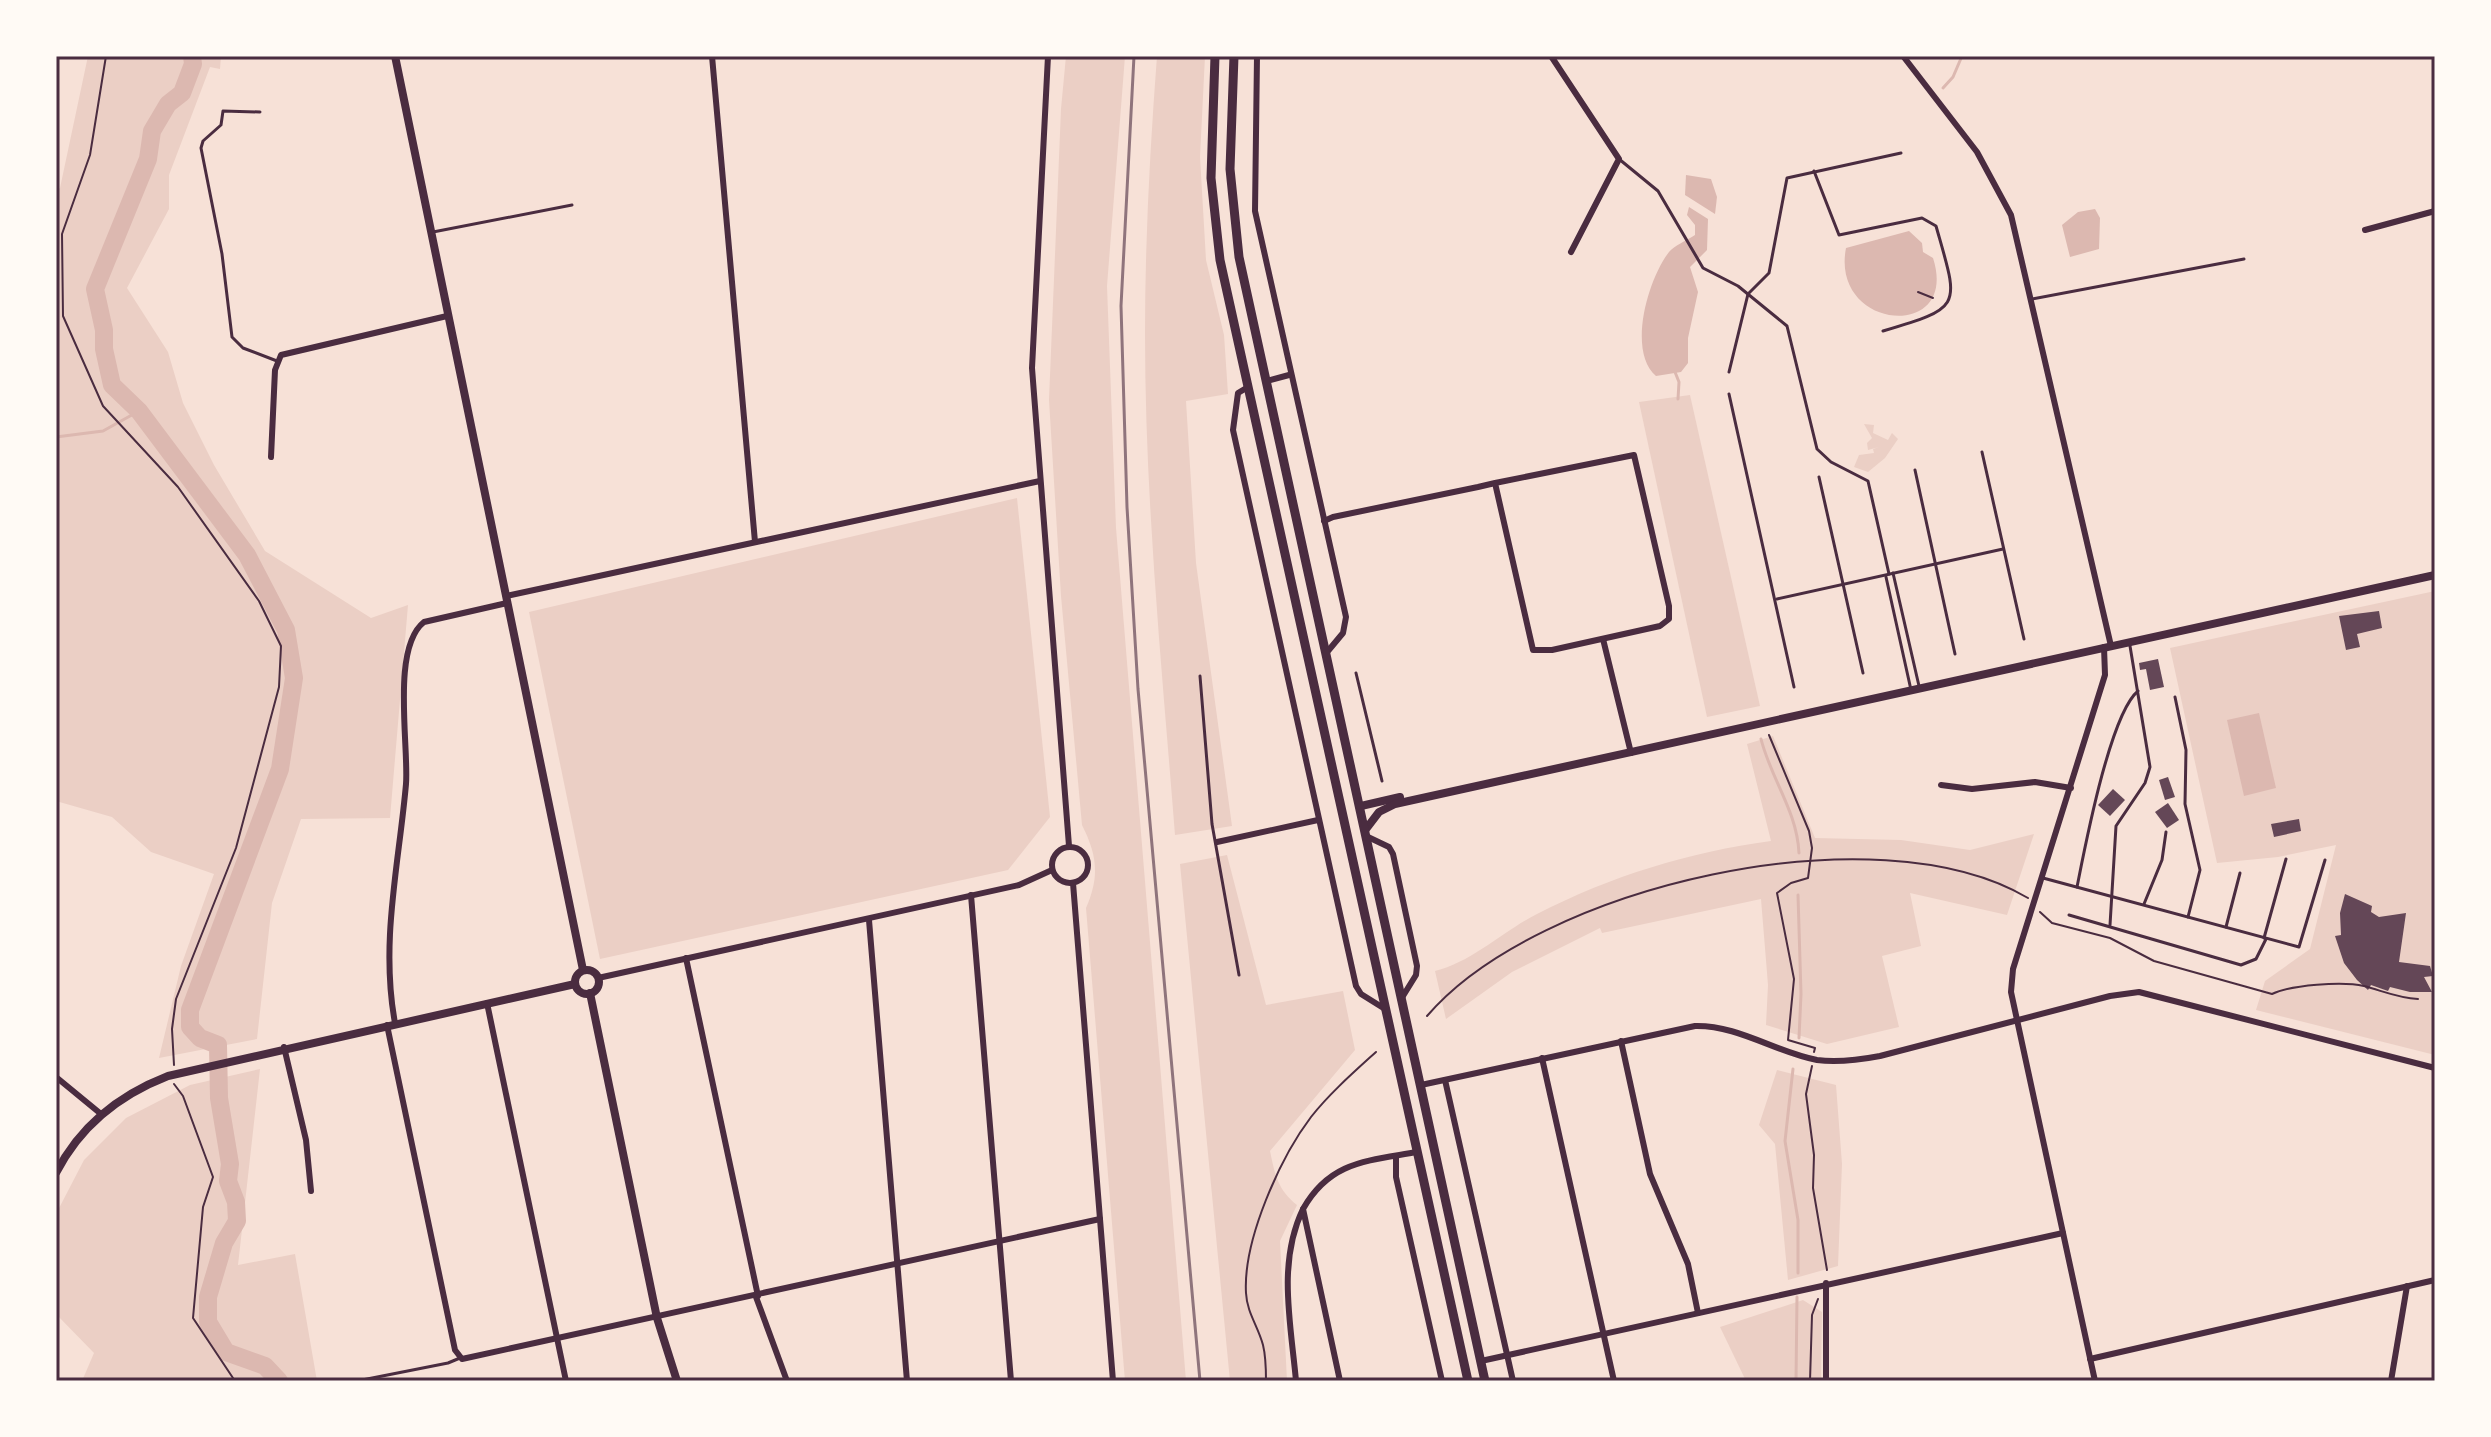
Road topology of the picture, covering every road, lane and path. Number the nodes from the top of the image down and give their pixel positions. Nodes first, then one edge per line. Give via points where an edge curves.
1 (106, 56) edge
2 (395, 56) edge
3 (712, 56) edge
4 (1048, 56) edge
5 (1215, 56) edge
6 (1234, 56) edge
7 (1257, 56) edge
8 (1551, 56) edge
9 (1903, 56) edge
10 (260, 112) dead end
11 (1901, 153) dead end
12 (1619, 159) junction
13 (1814, 171) junction
14 (572, 205) dead end
15 (2435, 211) edge
16 (2365, 230) dead end
17 (430, 233) junction
18 (1571, 252) dead end
19 (2244, 259) dead end
20 (1918, 292) dead end
21 (1748, 294) junction
22 (1933, 298) dead end
23 (2032, 299) junction
24 (447, 316) junction
25 (1883, 331) dead end
26 (277, 361) junction
27 (1729, 372) dead end
28 (1289, 375) junction
29 (1267, 381) junction
30 (1248, 387) junction
31 (1729, 394) dead end
32 (1982, 452) dead end
33 (271, 457) dead end
34 (1915, 470) dead end
35 (1819, 477) dead end
36 (1040, 481) junction
37 (1495, 483) junction
38 (1324, 521) junction
39 (755, 542) junction
40 (2003, 549) junction
41 (1935, 564) junction
42 (1889, 574) junction
43 (2435, 575) edge
44 (1843, 584) junction
45 (507, 600) junction
46 (1775, 600) junction
47 (1603, 639) junction
48 (2024, 639) dead end
49 (2130, 642) junction
50 (2108, 647) junction
51 (1328, 651) junction
52 (1955, 654) dead end
53 (1356, 673) dead end
54 (1863, 673) dead end
55 (1200, 676) dead end
56 (1794, 687) dead end
57 (1915, 689) junction
58 (2138, 691) junction
59 (2175, 697) dead end
60 (1769, 735) dead end
61 (1631, 753) junction
62 (1382, 781) dead end
63 (1941, 785) dead end
64 (2071, 788) junction
65 (1449, 792) junction
66 (1361, 806) junction
67 (1318, 820) junction
68 (1345, 827) junction
69 (2166, 832) dead end
70 (1367, 833) junction
71 (1217, 842) junction
72 (1069, 846) junction
73 (1810, 859) junction
74 (2286, 859) dead end
75 (2325, 860) dead end
76 (1052, 870) junction
77 (2240, 873) dead end
78 (2043, 878) junction
79 (1073, 883) junction
80 (2077, 887) junction
81 (971, 895) junction
82 (2114, 898) junction
83 (2034, 905) junction
84 (2143, 905) junction
85 (2069, 915) dead end
86 (2188, 917) junction
87 (869, 920) junction
88 (2110, 925) junction
89 (2226, 927) junction
90 (2265, 938) junction
91 (686, 958) junction
92 (583, 970) junction
93 (1239, 975) dead end
94 (598, 978) junction
95 (575, 984) junction
96 (590, 993) junction
97 (1403, 999) junction
98 (2418, 999) dead end
99 (487, 1003) junction
100 (1385, 1009) junction
101 (1427, 1016) dead end
102 (2017, 1021) junction
103 (391, 1024) junction
104 (1621, 1041) junction
105 (284, 1047) junction
106 (1376, 1052) dead end
107 (1542, 1058) junction
108 (1813, 1059) junction
109 (2435, 1068) edge
110 (173, 1074) junction
111 (56, 1077) edge
112 (1445, 1080) junction
113 (1421, 1085) junction
114 (1404, 1089) junction
115 (101, 1114) junction
116 (1417, 1152) junction
117 (1396, 1156) junction
118 (56, 1173) edge
119 (311, 1191) dead end
120 (1303, 1209) junction
121 (1100, 1219) junction
122 (2063, 1233) junction
123 (1000, 1243) junction
124 (898, 1265) junction
125 (1827, 1270) dead end
126 (2435, 1280) edge
127 (1826, 1283) junction
128 (2407, 1286) junction
129 (757, 1296) junction
130 (1818, 1298) dead end
131 (1698, 1313) junction
132 (657, 1318) junction
133 (1604, 1334) junction
134 (557, 1340) junction
135 (1508, 1356) junction
136 (460, 1358) junction
137 (2090, 1359) junction
138 (1481, 1361) junction
139 (235, 1381) edge
140 (357, 1381) edge
141 (566, 1381) edge
142 (677, 1381) edge
143 (787, 1381) edge
144 (907, 1381) edge
145 (1011, 1381) edge
146 (1113, 1381) edge
147 (1266, 1381) edge
148 (1296, 1381) edge
149 (1340, 1381) edge
150 (1442, 1381) edge
151 (1468, 1381) edge
152 (1485, 1381) edge
153 (1513, 1381) edge
154 (1614, 1381) edge
155 (1810, 1381) edge
156 (1826, 1381) edge
157 (2095, 1381) edge
158 (2391, 1381) edge

1 - 110 path via 90,155 62,234 63,316 103,406 178,487 259,601 281,646 279,687 236,848 176,999
2 - 17 street
3 - 39 street
4 - 36 street via 1032,368
5 - 30 main road via 1213,207
6 - 29 main road via 1232,207
7 - 28 street via 1254,203
8 - 12 street
9 - 23 street via 1971,143 1999,191
10 - 26 lane via 226,110 221,125 201,148 232,337 243,348
11 - 13 lane
12 - 18 street
12 - 21 lane via 1658,191 1702,267
13 - 21 lane via 1785,180 1769,273
13 - 25 lane via 1839,235 1920,218 1935,225 1951,284 1948,302 1933,317
14 - 17 lane
15 - 16 street
17 - 24 street
19 - 23 lane
20 - 22 path
21 - 27 lane
21 - 42 lane via 1789,330 1817,449 1868,481
23 - 50 street
24 - 26 street via 288,352
24 - 45 street
26 - 33 street
28 - 29 street
28 - 38 street
29 - 30 main road
29 - 51 main road
30 - 67 street via 1238,393 1233,430
30 - 68 main road
31 - 46 lane
32 - 40 lane
34 - 41 lane
35 - 44 lane
36 - 39 street
36 - 72 street
37 - 38 street
37 - 47 street via 1533,650
37 - 47 street via 1634,455 1669,619 1660,626
38 - 51 street via 1346,622
39 - 45 street
40 - 41 lane
40 - 48 lane
41 - 42 lane
41 - 52 lane
42 - 44 lane
42 - 57 lane
42 - 57 lane
43 - 49 street
44 - 46 lane
44 - 54 lane
45 - 92 street
45 - 103 street via 424,622 418,629 404,690 406,780 389,940
46 - 56 lane
47 - 61 street
49 - 50 street
49 - 58 lane
50 - 57 street
50 - 64 street via 2105,675
51 - 66 main road
53 - 62 lane
55 - 71 lane
57 - 61 street
58 - 80 lane via 2125,706 2092,804
58 - 82 lane via 2150,767 2116,826
59 - 86 lane via 2186,750 2184,800 2200,870
60 - 73 path via 1809,831
61 - 65 street
63 - 64 street via 1972,789 2027,781
64 - 78 street
65 - 66 street
65 - 70 street via 1386,807 1370,820
66 - 68 main road
66 - 70 main road
67 - 71 street
67 - 100 street via 1356,986
68 - 100 main road
69 - 84 lane via 2162,860
70 - 97 main road
70 - 97 street via 1392,852 1408,924 1417,971
71 - 93 lane
72 - 76 street via 1054,854
72 - 79 street via 1087,858 1083,878
73 - 83 path via 1889,860 1967,873 2009,887
73 - 101 path via 1672,883 1575,917 1494,956
73 - 108 path via 1808,878 1777,893 1794,979 1788,1040 1815,1048
74 - 90 lane
75 - 90 lane via 2299,947
76 - 79 street via 1058,879
76 - 81 street via 1019,885
77 - 89 lane
78 - 80 lane
78 - 83 street
79 - 121 street
80 - 82 lane
81 - 87 street
81 - 123 street
82 - 84 lane
82 - 88 lane
83 - 98 path via 2052,923 2110,938 2154,961 2272,994 2287,987 2357,985
83 - 102 street via 2011,978
84 - 86 lane
85 - 88 lane
86 - 89 lane
87 - 91 street
87 - 124 street
88 - 90 lane via 2241,965 2256,959
89 - 90 lane
91 - 94 street
91 - 129 street
92 - 94 street
92 - 95 street
94 - 96 street
95 - 96 street via 580,992
95 - 99 street
96 - 132 street
97 - 113 main road
99 - 103 street
99 - 134 street
100 - 114 main road
102 - 108 street via 1880,1056
102 - 109 street via 2120,994 2150,993
102 - 122 street
103 - 105 street
103 - 136 street
104 - 107 street
104 - 108 street via 1708,1026
104 - 131 street via 1650,1174 1688,1264
105 - 110 street
105 - 119 street via 306,1140
106 - 147 path via 1310,1119 1262,1214 1246,1291 1251,1320 1263,1342
107 - 112 street
107 - 133 street
108 - 125 path via 1806,1094 1813,1194
110 - 115 street
110 - 139 path via 213,1177 203,1207 193,1318
111 - 115 street
112 - 113 street
112 - 135 street
113 - 114 main road
113 - 138 main road
114 - 116 main road
115 - 118 street via 79,1136
116 - 117 street
116 - 151 main road
117 - 120 street via 1333,1173 1316,1187
117 - 150 street via 1396,1177
120 - 148 street via 1287,1263
120 - 149 street
121 - 123 street
121 - 146 street
122 - 127 street
122 - 137 street
123 - 124 street
123 - 145 street
124 - 129 street
124 - 144 street
126 - 128 street
127 - 131 street
127 - 156 street
128 - 137 street
128 - 158 street
129 - 132 street
129 - 143 street
130 - 155 path via 1812,1315
131 - 133 street
132 - 134 street
132 - 142 street
133 - 135 street
133 - 154 street
134 - 136 street
134 - 141 street
135 - 138 street
135 - 153 street
136 - 140 lane
137 - 157 street
138 - 152 main road

